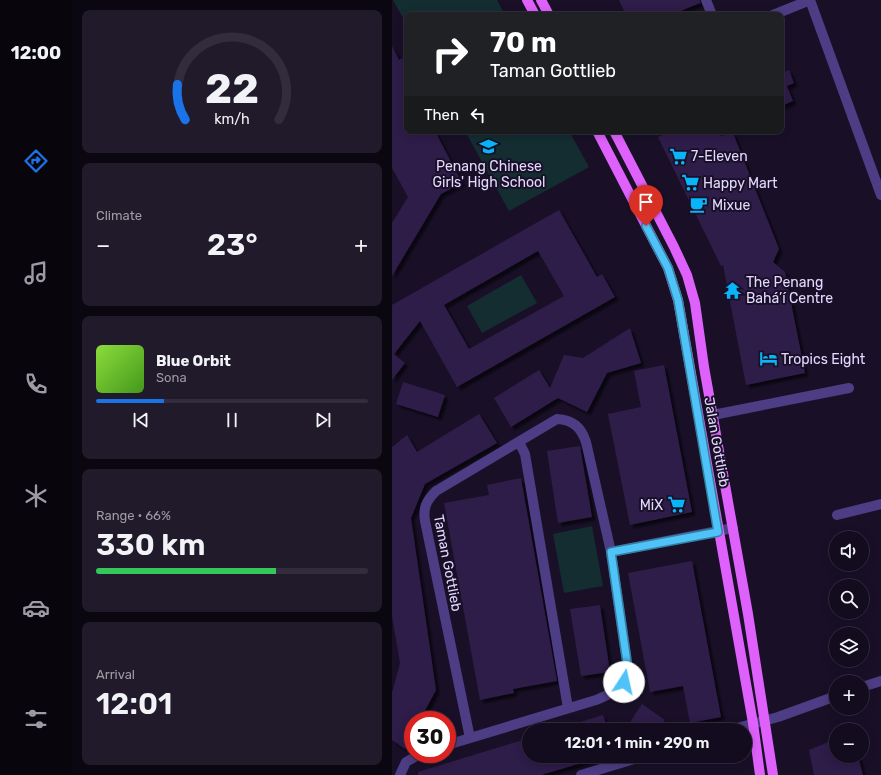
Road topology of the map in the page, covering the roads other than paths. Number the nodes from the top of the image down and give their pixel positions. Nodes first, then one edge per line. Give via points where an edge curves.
1 (527, 0) edge
2 (541, 0) edge
3 (706, 0) edge
4 (810, 0) edge
5 (533, 12) edge
6 (547, 12) edge
7 (711, 12) edge
8 (780, 12) edge
9 (599, 134) edge
10 (616, 134) edge
11 (881, 195) edge
12 (849, 388) dead end
13 (713, 415) junction
14 (519, 442) junction
15 (881, 504) edge
16 (837, 515) dead end
17 (733, 528) junction
18 (718, 532) junction
19 (611, 552) junction
20 (881, 681) edge
21 (869, 685) edge
22 (829, 698) edge
23 (568, 708) junction
24 (766, 720) junction
25 (753, 723) junction
26 (470, 738) junction
27 (456, 742) edge
28 (406, 763) edge
29 (621, 763) edge
30 (400, 775) edge
31 (581, 775) edge
32 (760, 775) edge
33 (773, 775) edge

1 - 5 main road
2 - 6 main road
3 - 7 street
4 - 8 street
4 - 11 street
9 - 18 main road, Jalan Gottlieb via 673,281
10 - 13 main road, Jalan Gottlieb via 646,189 687,275 695,303
12 - 13 street
13 - 17 main road, Jalan Gottlieb
14 - 19 street, Taman Gottlieb via 558,419 569,420 578,426 586,442
14 - 23 street via 525,454
14 - 26 street, Taman Gottlieb via 436,491 426,503 424,512
15 - 16 street
17 - 18 street
17 - 24 main road, Jalan Gottlieb
18 - 19 street
18 - 25 main road, Jalan Gottlieb
19 - 23 street, Taman Gottlieb via 628,669 624,682 614,692
20 - 21 street
22 - 24 street
23 - 26 street, Taman Gottlieb
24 - 25 street
24 - 33 main road, Jalan Gottlieb
25 - 32 main road, Jalan Gottlieb
26 - 27 street, Taman Gottlieb
28 - 30 street
29 - 31 street

